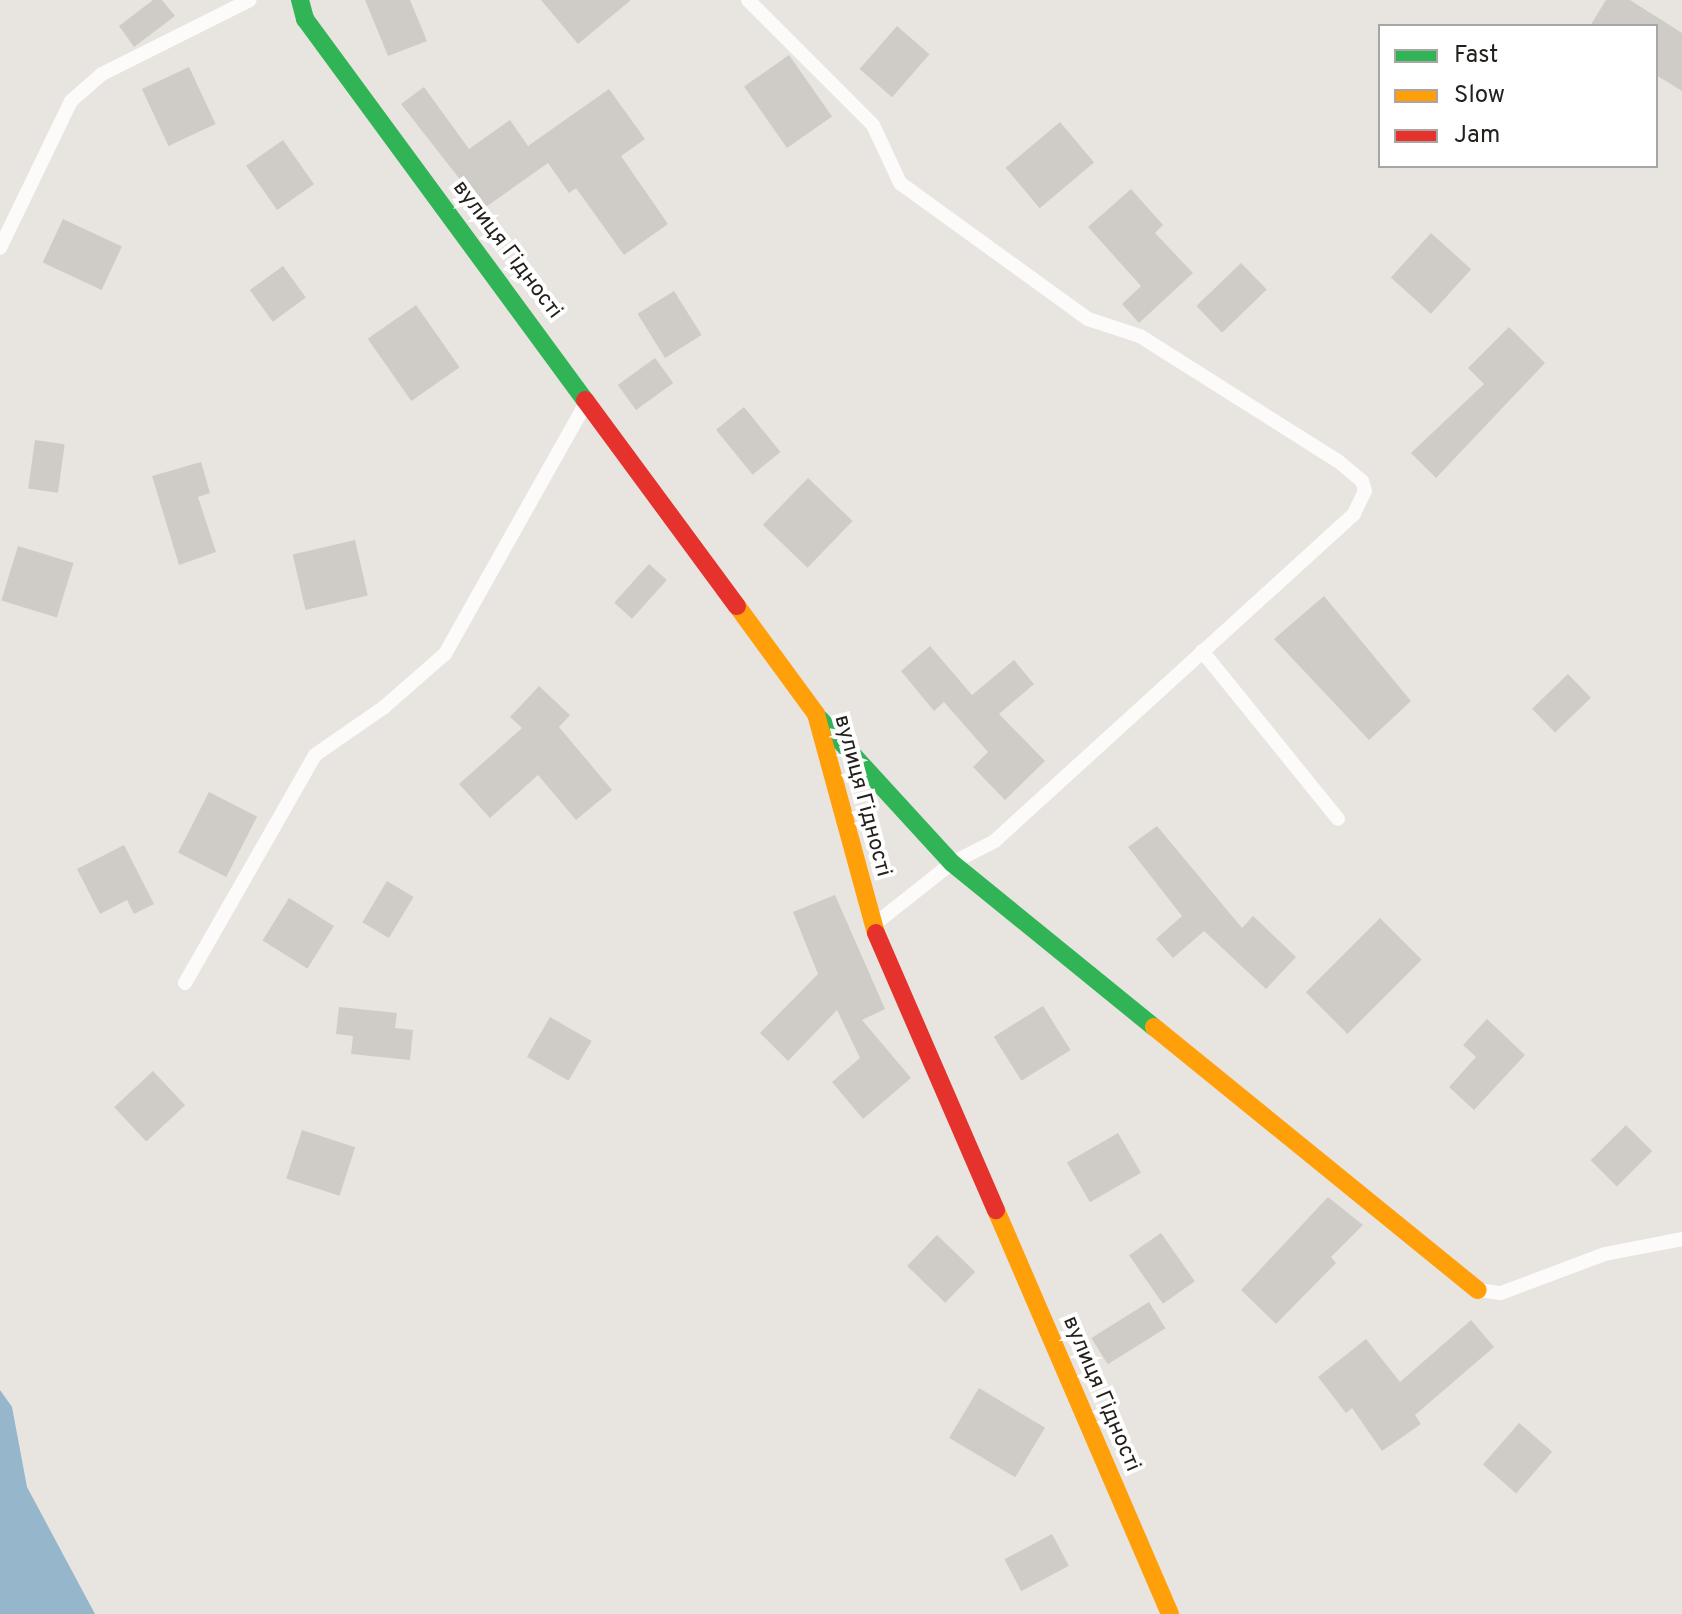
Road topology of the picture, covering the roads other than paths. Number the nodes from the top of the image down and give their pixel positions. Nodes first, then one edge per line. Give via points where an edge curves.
1 (250, 0) edge
2 (300, 0) edge
3 (748, 0) edge
4 (0, 248) edge
5 (588, 398) junction
6 (1202, 651) junction
7 (816, 714) junction
8 (1338, 819) dead end
9 (952, 863) junction
10 (873, 926) junction
11 (185, 983) dead end
12 (1682, 1239) edge
13 (1478, 1290) joint
14 (1170, 1614) edge

1 - 4 lane via 102,74 71,101
2 - 5 street, вулиця Гідності via 305,19
3 - 6 lane via 873,125 900,183 1088,319 1140,336 1362,481 1364,501 1354,514
5 - 7 street, вулиця Гідності
5 - 11 lane via 445,654 383,708 315,755
6 - 8 lane
6 - 9 lane via 995,841
7 - 9 street
7 - 10 street, вулиця Гідності
9 - 10 lane
9 - 13 street
10 - 14 street, вулиця Гідності
12 - 13 lane via 1605,1254 1501,1293

